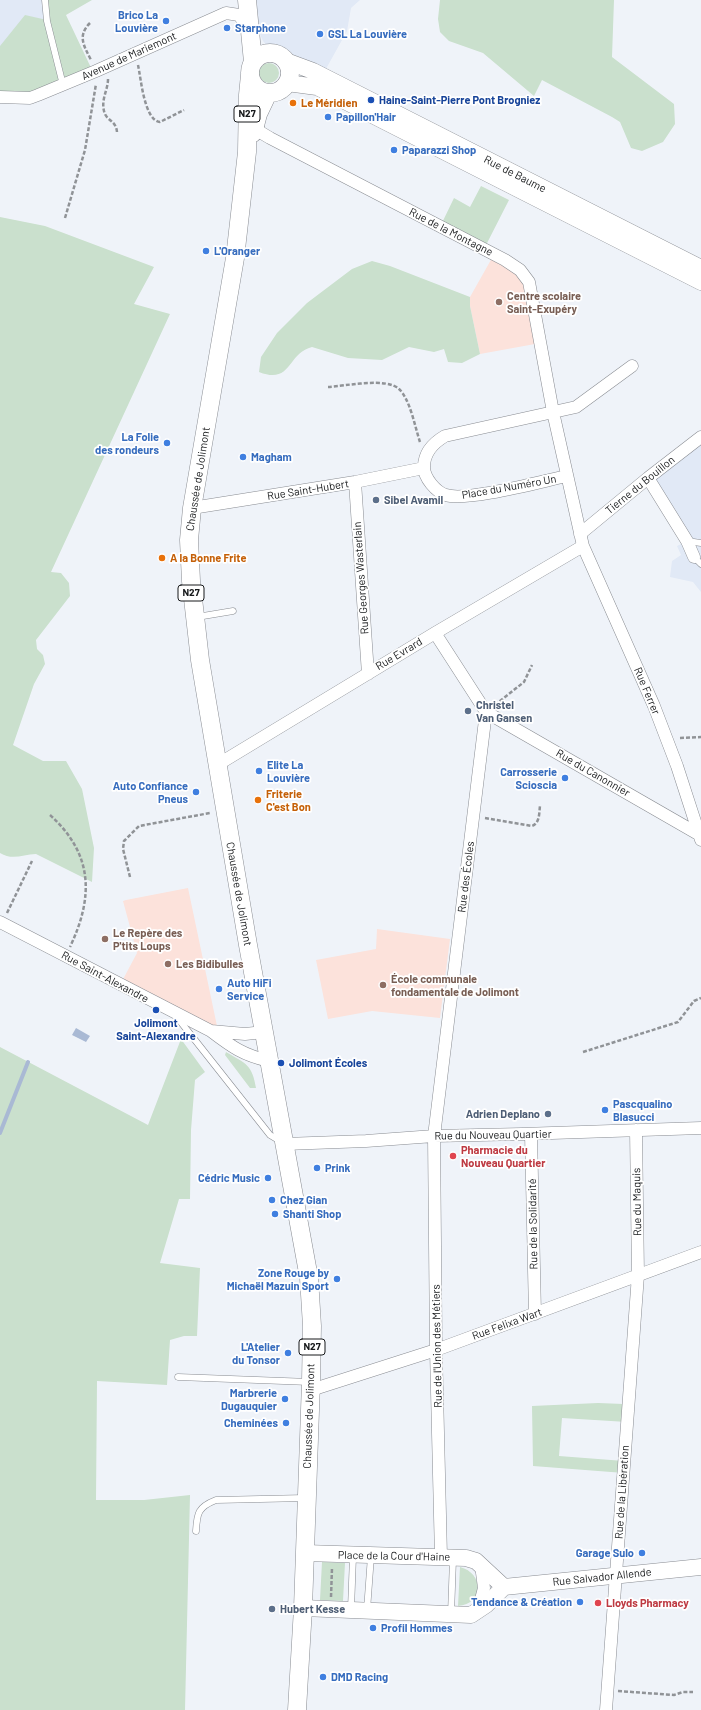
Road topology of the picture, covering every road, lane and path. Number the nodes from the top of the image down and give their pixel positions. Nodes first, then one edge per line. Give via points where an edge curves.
1 (44, 0) edge
2 (244, 1) edge
3 (226, 13) junction
4 (90, 23) dead end
5 (250, 30) junction
6 (135, 52) junction
7 (279, 57) junction
8 (251, 68) junction
9 (100, 69) junction
10 (287, 83) junction
11 (63, 85) junction
12 (268, 93) junction
13 (0, 97) edge
14 (184, 110) dead end
15 (255, 123) junction
16 (117, 132) dead end
17 (247, 152) junction
18 (65, 218) dead end
19 (701, 268) edge
20 (701, 282) edge
21 (632, 366) dead end
22 (328, 387) dead end
23 (553, 412) junction
24 (701, 437) edge
25 (427, 452) junction
26 (424, 468) junction
27 (567, 476) junction
28 (648, 478) junction
29 (355, 482) junction
30 (192, 508) junction
31 (581, 540) junction
32 (687, 541) junction
33 (701, 543) edge
34 (698, 560) edge
35 (233, 611) dead end
36 (194, 617) junction
37 (435, 633) junction
38 (532, 665) dead end
39 (368, 674) junction
40 (486, 712) junction
41 (701, 737) edge
42 (666, 738) junction
43 (217, 765) junction
44 (540, 806) dead end
45 (225, 811) junction
46 (50, 815) dead end
47 (474, 816) junction
48 (701, 837) edge
49 (32, 861) dead end
50 (130, 877) dead end
51 (1, 923) edge
52 (66, 957) junction
53 (701, 998) edge
54 (174, 1013) junction
55 (211, 1031) junction
56 (264, 1032) junction
57 (583, 1052) dead end
58 (269, 1062) junction
59 (701, 1128) edge
60 (636, 1130) junction
61 (531, 1134) junction
62 (434, 1136) junction
63 (285, 1144) junction
64 (701, 1252) edge
65 (638, 1275) junction
66 (534, 1314) junction
67 (436, 1350) junction
68 (178, 1377) dead end
69 (311, 1386) junction
70 (306, 1498) junction
71 (196, 1531) dead end
72 (305, 1553) junction
73 (333, 1555) junction
74 (353, 1556) junction
75 (371, 1556) junction
76 (447, 1557) junction
77 (481, 1565) junction
78 (701, 1567) edge
79 (616, 1576) junction
80 (504, 1587) junction
81 (303, 1608) junction
82 (330, 1609) junction
83 (351, 1609) junction
84 (367, 1610) junction
85 (478, 1611) junction
86 (451, 1615) junction
87 (608, 1690) junction
88 (693, 1692) dead end
89 (297, 1710) edge
90 (606, 1710) edge

1 - 11 lane
2 - 3 street
2 - 5 main road, N27
2 - 7 main road via 263,41
3 - 5 street via 239,15
3 - 6 street, Avenue de Mariemont
4 - 9 path via 84,30 82,43
5 - 8 main road, N27
6 - 9 street, Avenue de Mariemont
6 - 14 path via 150,116 156,122 160,122
7 - 8 main road via 262,54
7 - 10 main road via 290,72
7 - 19 main road, Rue de Baume via 313,71
8 - 12 main road, N27 via 251,80 258,89
8 - 17 main road, Chaussée de Jolimont / N27
9 - 11 street, Avenue de Mariemont
9 - 16 path via 108,79 103,101 105,116 114,123
9 - 18 path via 85,150
10 - 12 main road, N27 via 282,88
10 - 20 main road, Rue de Baume via 317,87
11 - 13 street, Avenue de Mariemont via 30,98
12 - 15 main road, Chaussée de Jolimont / N27
15 - 17 main road, Chaussée de Jolimont / N27
15 - 23 street, Rue de la Montagne via 260,132 270,138 494,254 520,270 531,288
17 - 30 main road, Chaussée de Jolimont / N27 via 235,258
21 - 23 street via 576,407
22 - 25 path via 381,382 400,390 406,400 420,442
23 - 25 street via 445,436
23 - 27 street, Place du Numéro Un
24 - 28 street, Tierne du Bouillon
25 - 26 street
26 - 27 street, Place du Numéro Un via 427,477 438,490 446,495 465,497
26 - 29 street, Rue Saint-Hubert
27 - 31 street, Place du Numéro Un
28 - 31 street, Tierne du Bouillon
28 - 32 street
29 - 30 street, Rue Saint-Hubert
29 - 39 street, Rue Georges Wasterlain
30 - 36 main road, Chaussée de Jolimont / N27 via 189,540
31 - 37 street, Rue Evrard
31 - 42 street, Rue Ferrer
32 - 33 lane
32 - 34 street
35 - 36 lane
36 - 43 main road, Chaussée de Jolimont / N27
37 - 39 street, Rue Evrard
37 - 40 street
38 - 40 path via 524,682
39 - 43 street, Rue Evrard
40 - 47 street, Rue des Écoles
40 - 48 street, Rue du Canonnier
41 - 42 path
42 - 48 street, Rue Ferrer
43 - 45 main road, Chaussée de Jolimont / N27
44 - 47 path via 538,822 532,826
45 - 50 path via 136,827 123,845
45 - 56 main road, Chaussée de Jolimont / N27
46 - 52 path via 73,840 80,855 86,886 83,916
47 - 62 street, Rue des Écoles
49 - 51 path
51 - 52 street, Rue Saint-Alexandre
52 - 54 street, Rue Saint-Alexandre
53 - 57 path via 694,1001 678,1022
54 - 55 street, Rue Saint-Alexandre
54 - 63 lane via 270,1135
55 - 56 street, Rue Saint-Alexandre via 245,1034
55 - 58 street, Rue Saint-Alexandre via 231,1047 250,1057
56 - 58 main road, Chaussée de Jolimont / N27
58 - 63 main road, Chaussée de Jolimont / N27
59 - 60 street, Rue du Nouveau Quartier
60 - 61 street, Rue du Nouveau Quartier
60 - 65 street, Rue du Maquis
61 - 62 street, Rue du Nouveau Quartier
61 - 66 street, Rue de la Solidarité
62 - 63 street, Rue du Nouveau Quartier
62 - 67 street, Rue de l'Union des Métiers
63 - 69 main road, Chaussée de Jolimont / N27 via 309,1278 312,1326
64 - 65 street, Rue Felixa Wart
65 - 66 street, Rue Felixa Wart
65 - 79 street, Rue de la Libération
66 - 67 street, Rue Felixa Wart
67 - 69 street, Rue Felixa Wart
67 - 76 street, Rue de l'Union des Métiers
68 - 69 lane
69 - 70 main road, Chaussée de Jolimont / N27
70 - 71 lane via 216,1500 200,1509 196,1516
70 - 72 main road, Chaussée de Jolimont / N27
72 - 73 main road, Place de la Cour d'Haine
72 - 81 main road, Chaussée de Jolimont / N27
73 - 74 main road, Place de la Cour d'Haine
73 - 82 path
74 - 75 main road, Place de la Cour d'Haine
74 - 83 lane
75 - 76 main road, Place de la Cour d'Haine
75 - 84 lane
76 - 77 main road, Place de la Cour d'Haine via 466,1558
76 - 86 lane
77 - 80 main road, Place de la Cour d'Haine
77 - 85 street via 484,1588
78 - 79 main road, Rue Salvador Allende
79 - 80 main road, Rue Salvador Allende
79 - 87 street, Rue de la Libération
80 - 85 main road
81 - 82 main road
81 - 89 main road, Chaussée de Jolimont / N27
82 - 83 main road
83 - 84 main road
84 - 86 main road
85 - 86 main road via 471,1615
87 - 88 path via 674,1695
87 - 90 street, Rue de la Libération

